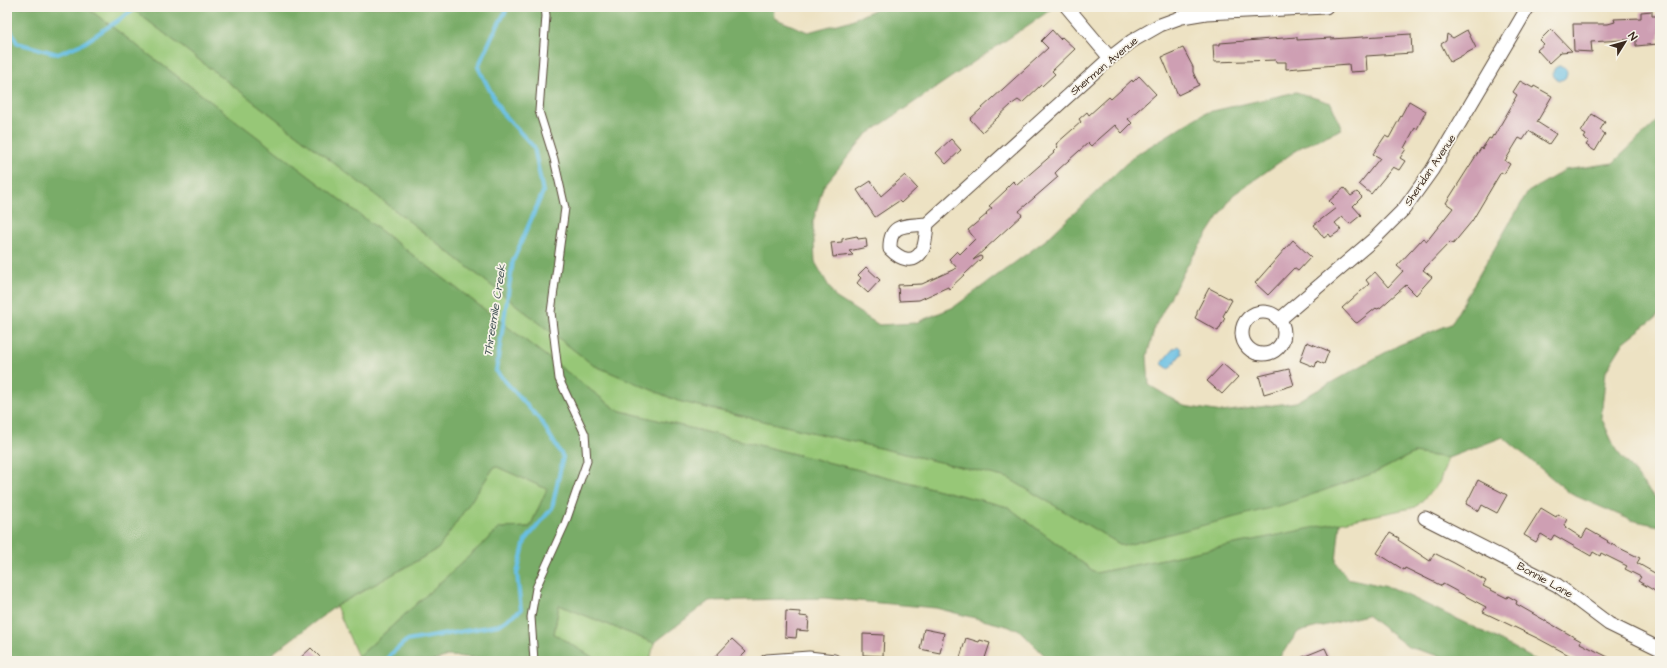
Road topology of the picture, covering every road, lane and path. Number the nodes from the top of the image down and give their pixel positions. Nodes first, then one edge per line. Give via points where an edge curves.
1 (545, 7) edge
2 (1067, 7) edge
3 (1326, 7) edge
4 (1528, 7) edge
5 (1110, 58) junction
6 (927, 224) dead end
7 (1279, 320) dead end
8 (1425, 518) dead end
9 (1660, 649) edge
10 (534, 661) edge
11 (767, 661) edge
12 (834, 661) edge

1 - 10 lane via 539,111 554,159 564,208 551,312 559,380 585,434 587,461 565,524 536,588 531,616
2 - 5 street
3 - 5 street, Sherman Avenue via 1206,12 1182,17 1132,40
4 - 7 street, Sheridan Avenue via 1432,170 1404,209 1374,239
5 - 6 street, Sherman Avenue
8 - 9 street, Bonnie Lane via 1557,585 1609,624
11 - 12 street via 809,658

